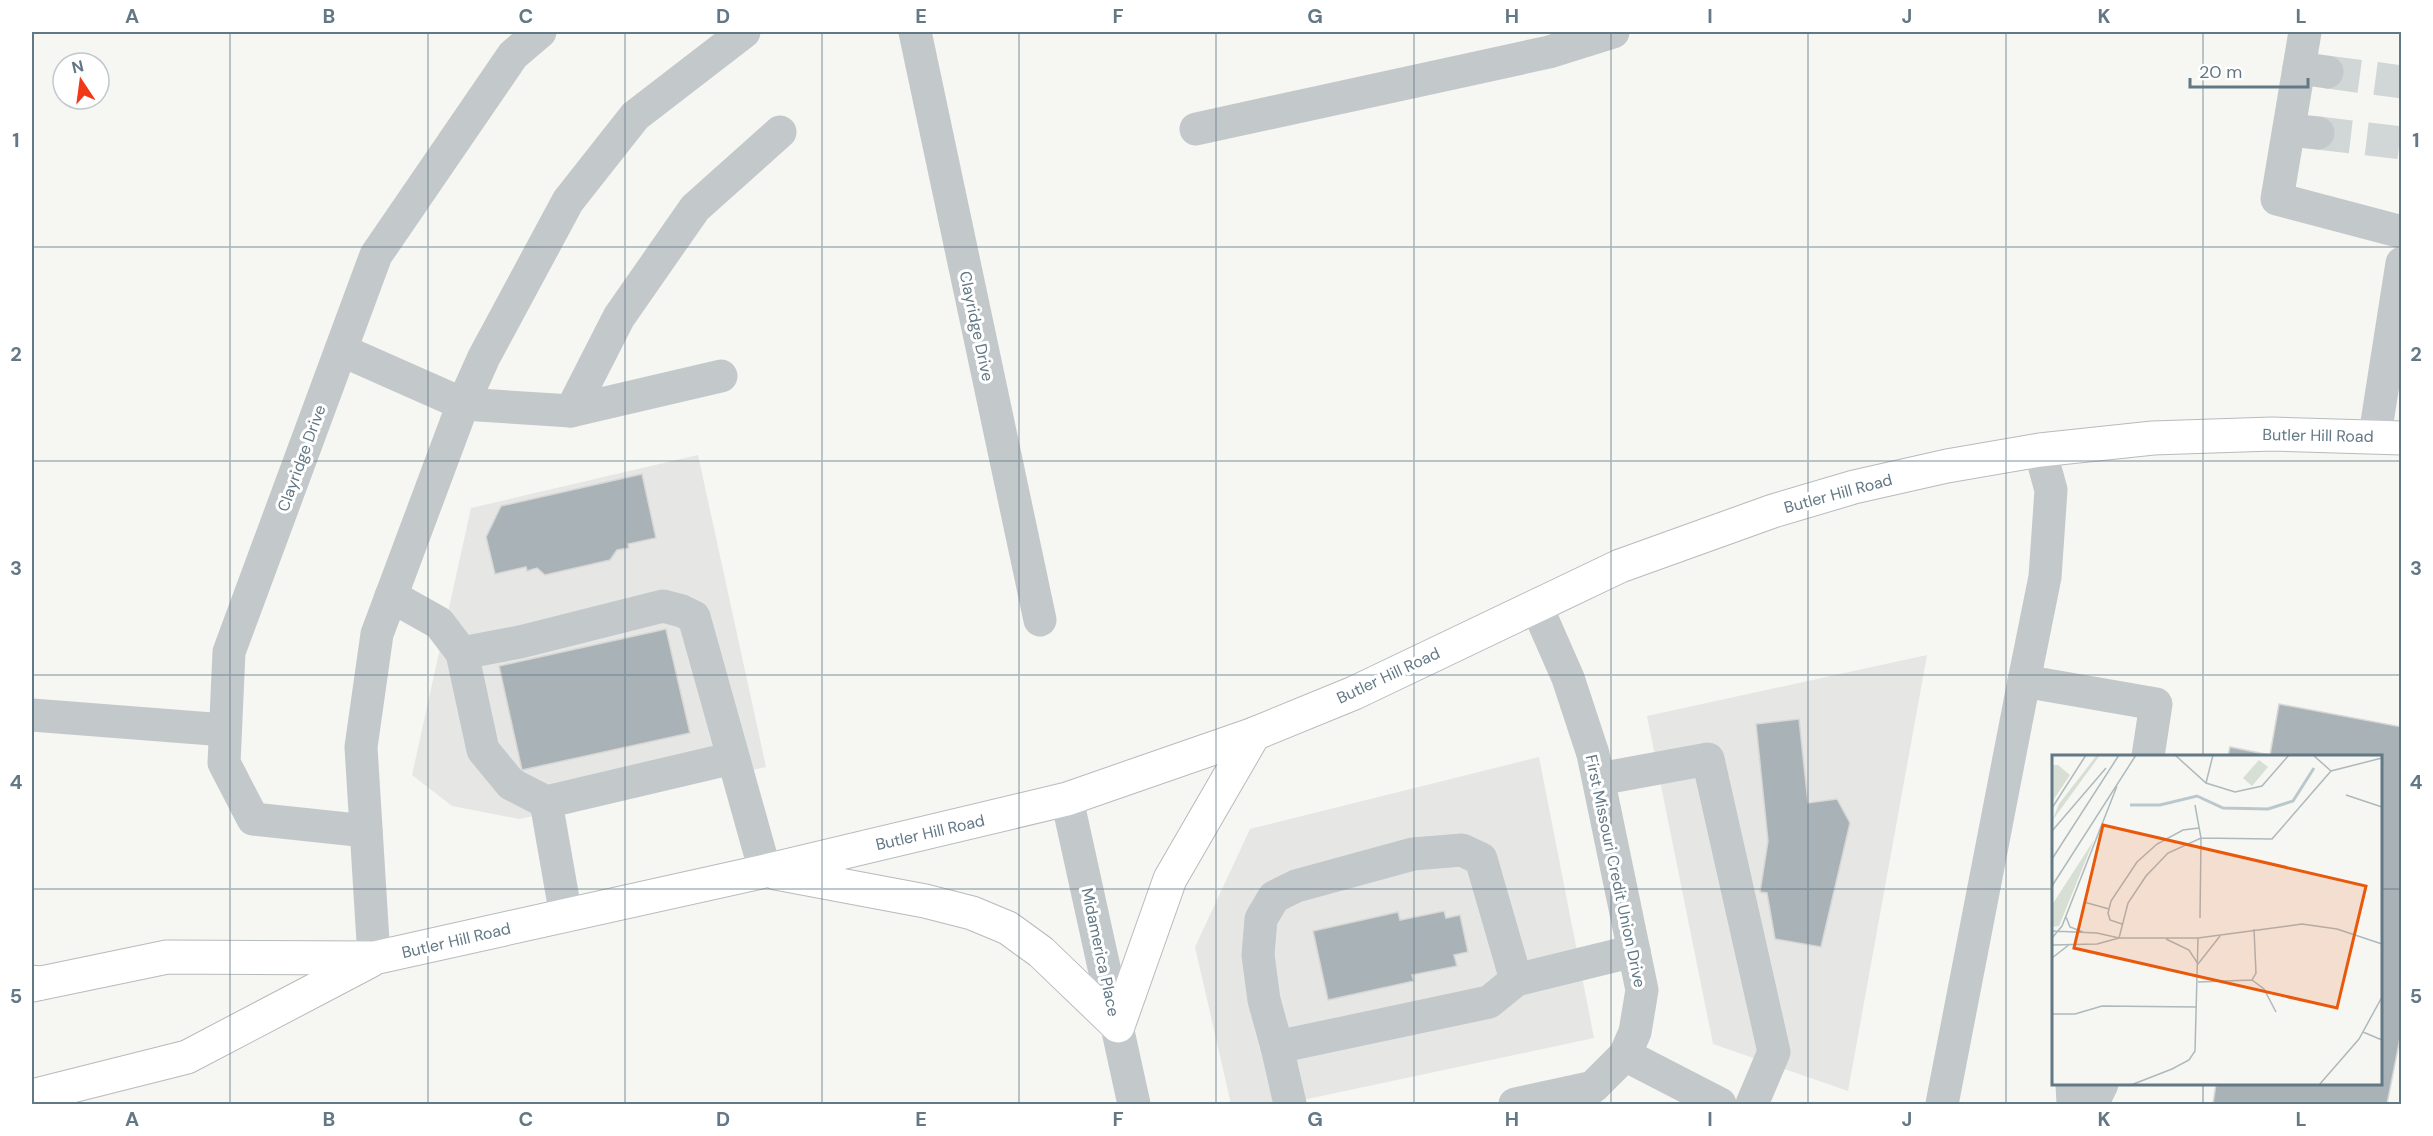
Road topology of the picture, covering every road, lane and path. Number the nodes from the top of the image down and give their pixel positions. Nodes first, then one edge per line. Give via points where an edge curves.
1 (540, 32) edge
2 (744, 32) edge
3 (915, 32) edge
4 (1614, 32) edge
5 (2305, 32) edge
6 (1196, 129) dead end
7 (780, 132) dead end
8 (2402, 232) edge
9 (2402, 263) edge
10 (341, 350) junction
11 (721, 376) dead end
12 (463, 404) junction
13 (571, 411) junction
14 (2388, 436) edge
15 (2040, 450) junction
16 (391, 597) junction
17 (1536, 605) junction
18 (1040, 620) dead end
19 (462, 653) junction
20 (2024, 681) junction
21 (32, 715) edge
22 (225, 730) junction
23 (1254, 734) junction
24 (2148, 755) edge
25 (733, 758) junction
26 (1599, 779) junction
27 (1067, 799) junction
28 (546, 802) junction
29 (366, 831) junction
30 (765, 871) junction
31 (566, 915) junction
32 (1634, 951) junction
33 (374, 958) junction
34 (1516, 980) junction
35 (34, 983) edge
36 (1118, 1026) junction
37 (1277, 1047) junction
38 (1625, 1055) junction
39 (2072, 1085) edge
40 (2101, 1085) edge
41 (32, 1096) edge
42 (1134, 1104) edge
43 (1290, 1104) edge
44 (1515, 1104) edge
45 (1720, 1104) edge
46 (1752, 1104) edge
47 (1942, 1104) edge
48 (2073, 1104) edge
49 (2092, 1104) edge

1 - 10 street, Clayridge Drive via 513,55 376,255
2 - 12 street via 635,116 568,201
3 - 18 street, Clayridge Drive
4 - 6 street via 1549,52
5 - 8 street via 2313,70 2303,132 2277,199
7 - 13 street via 695,208 619,317
9 - 14 street
10 - 12 street
10 - 22 street, Clayridge Drive via 229,652
11 - 13 street
12 - 13 street
12 - 16 street
14 - 15 main road, Butler Hill Road via 2153,438
15 - 17 main road, Butler Hill Road via 1854,487 1773,511 1620,566
15 - 20 street via 2051,490 2045,577
16 - 19 street via 439,623
16 - 29 street via 377,634 361,747
17 - 23 main road, Butler Hill Road via 1354,693
17 - 26 street, First Missouri Credit Union Drive via 1568,678
19 - 25 street via 663,606 682,611 694,617
19 - 28 street via 483,750 511,784
20 - 24 street via 2156,704
20 - 47 street
21 - 22 street
22 - 29 street, Clayridge Drive via 224,763 253,819
23 - 27 main road, Butler Hill Road
23 - 36 main road via 1170,879
25 - 28 street
25 - 30 street
26 - 32 street, First Missouri Credit Union Drive
26 - 46 street via 1708,759 1774,1052
27 - 30 main road, Butler Hill Road
27 - 36 street, Midamerica Place
28 - 31 street
29 - 33 street
30 - 31 main road, Butler Hill Road
30 - 36 main road via 925,901 972,913 1008,928 1041,952
31 - 33 main road, Butler Hill Road
32 - 34 street
32 - 38 street, First Missouri Credit Union Drive via 1642,990 1635,1032
33 - 35 main road, Butler Hill Road via 167,957
33 - 41 main road, Butler Hill Road via 187,1057
34 - 37 street via 1490,1002
34 - 37 street via 1481,859 1462,850 1413,854 1296,886 1274,897 1261,919 1258,955 1264,1000
36 - 42 street, Midamerica Place
37 - 43 street
38 - 44 street, First Missouri Credit Union Drive via 1593,1087
38 - 45 street
39 - 48 street
40 - 49 street

